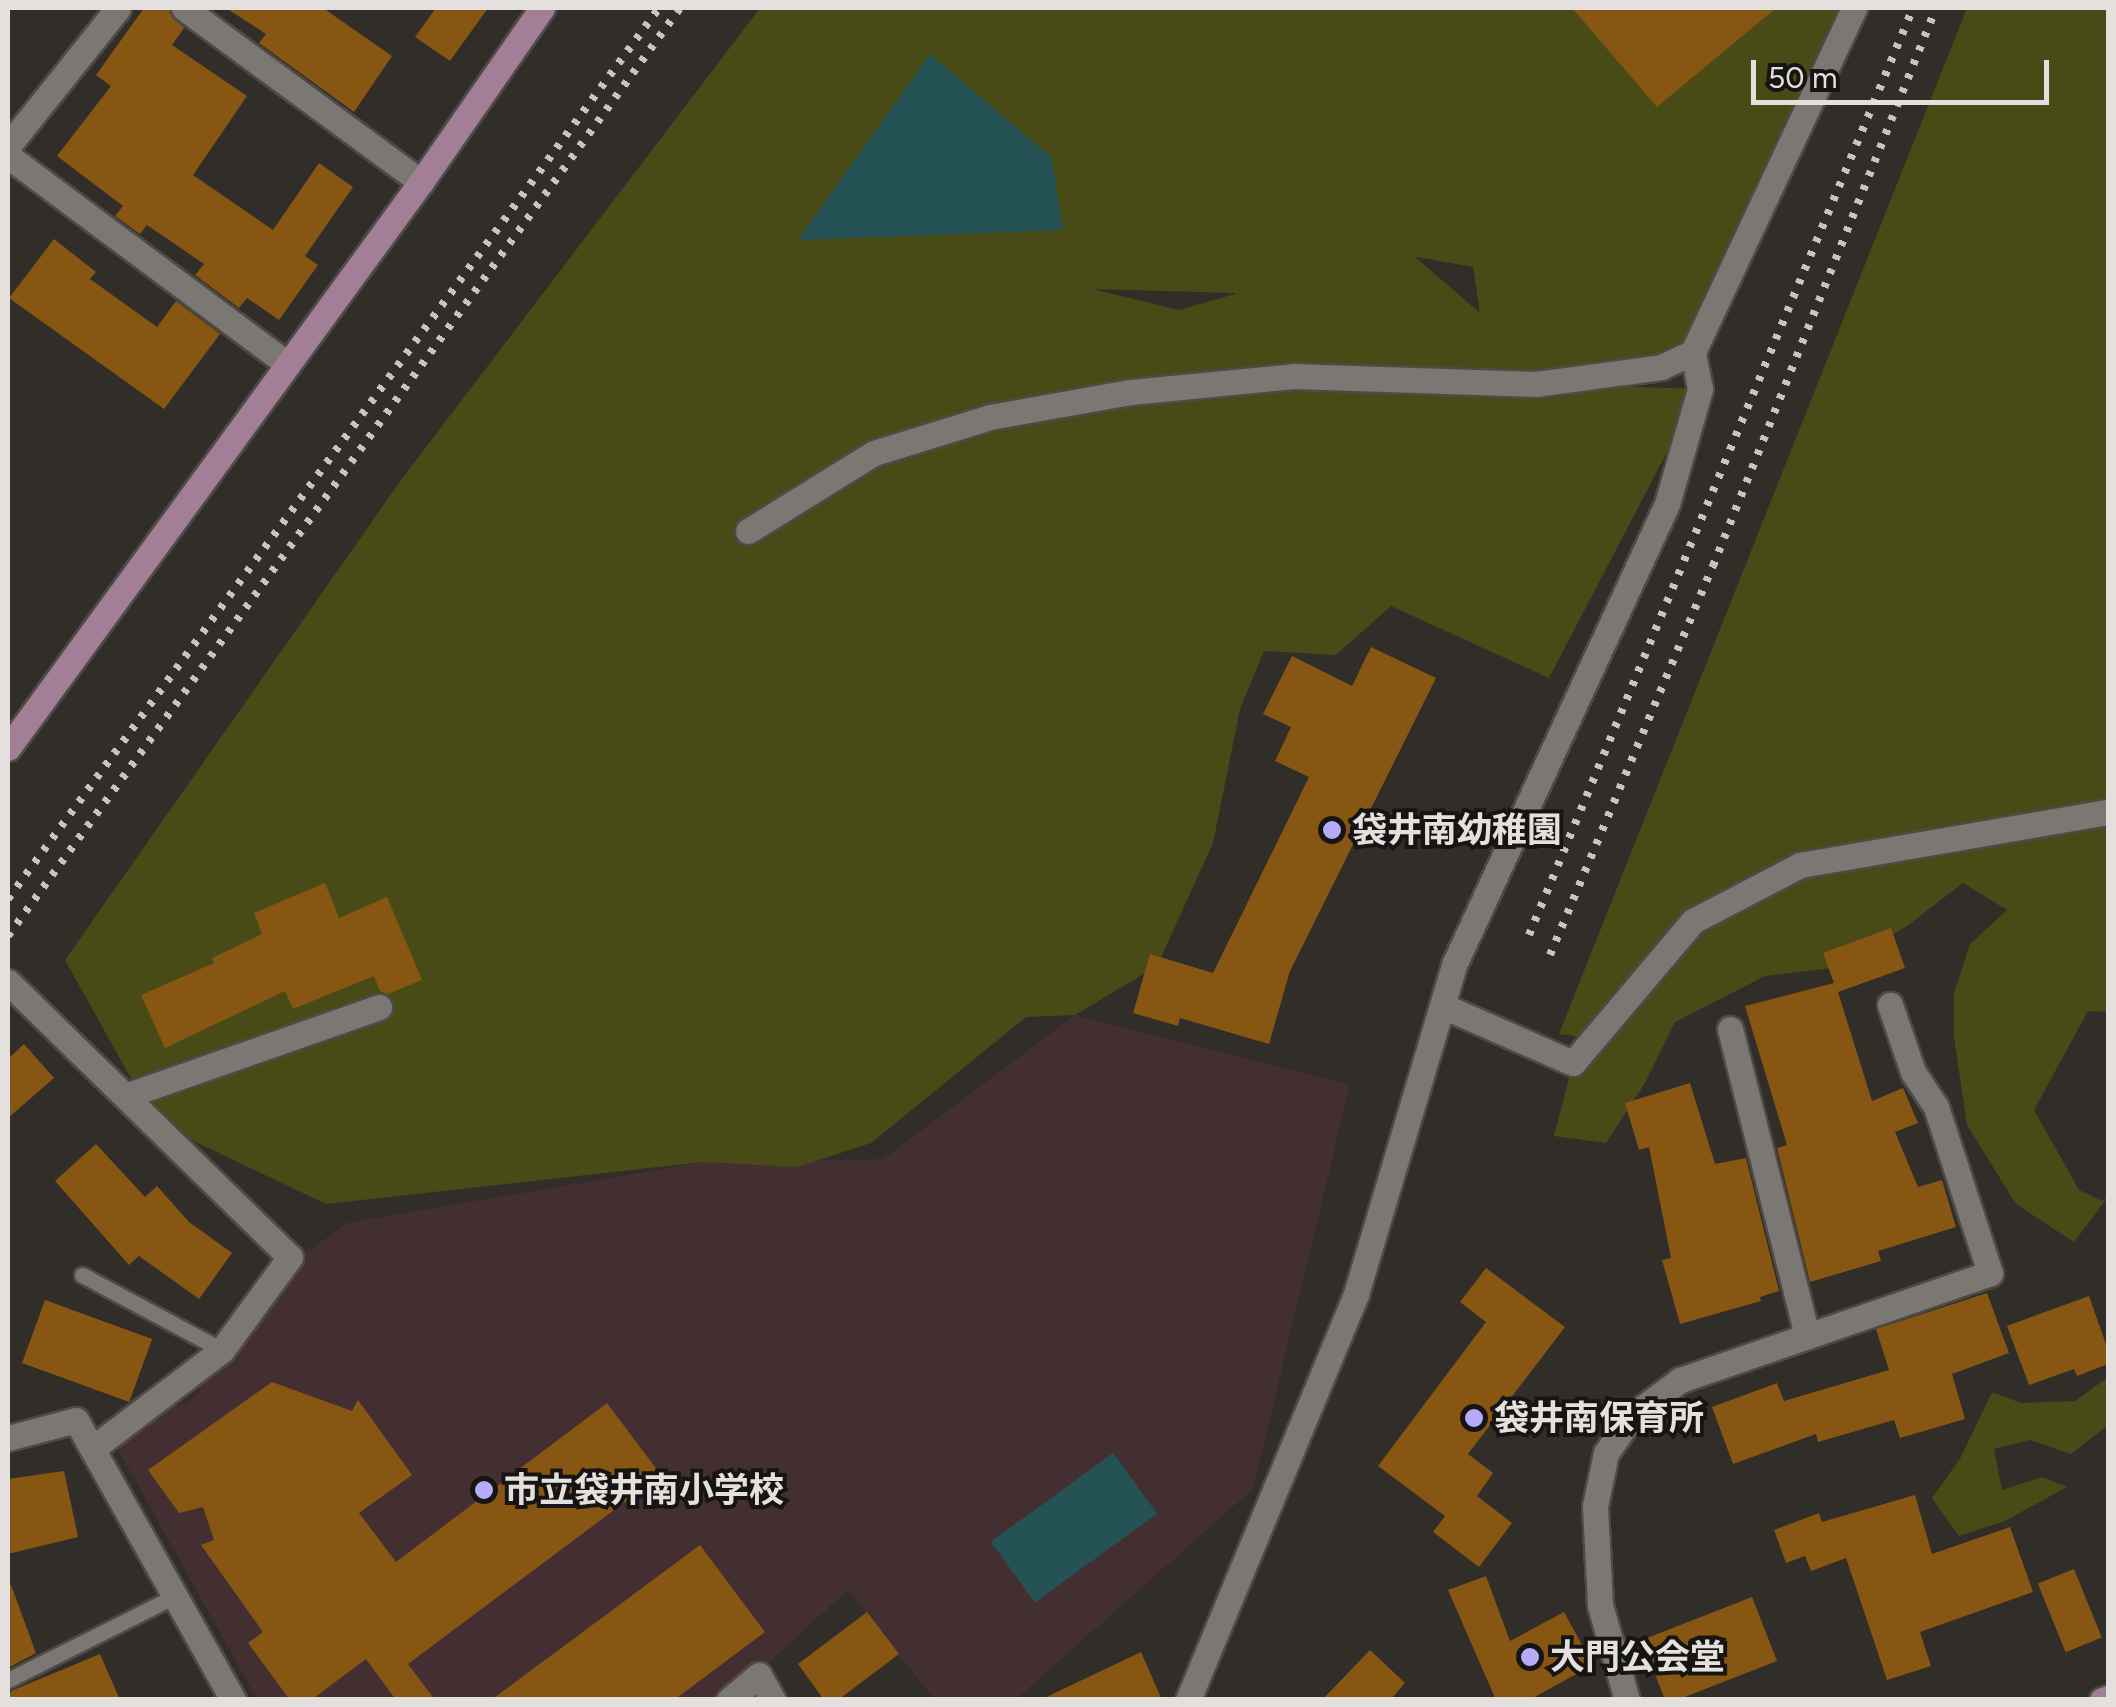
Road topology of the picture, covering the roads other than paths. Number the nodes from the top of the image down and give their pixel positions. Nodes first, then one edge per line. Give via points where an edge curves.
1 (118, 8) edge
2 (184, 8) edge
3 (1854, 8) edge
4 (533, 11) edge
5 (8, 146) edge
6 (8, 156) edge
7 (421, 182) junction
8 (1693, 352) junction
9 (288, 365) junction
10 (748, 531) dead end
11 (8, 748) edge
12 (2108, 812) edge
13 (8, 982) edge
14 (1890, 1005) dead end
15 (1442, 1006) junction
16 (380, 1007) dead end
17 (1730, 1028) dead end
18 (128, 1095) junction
19 (82, 1274) dead end
20 (1807, 1336) junction
21 (222, 1350) junction
22 (8, 1438) edge
23 (92, 1449) junction
24 (174, 1596) junction
25 (8, 1680) edge
26 (232, 1700) edge
27 (729, 1700) edge
28 (773, 1700) edge
29 (1188, 1700) edge
30 (1626, 1700) edge

1 - 5 street
2 - 7 street
3 - 8 street
4 - 7 street
6 - 9 street
7 - 9 street
8 - 10 street via 1661,368 1536,384 1294,376 1131,392 990,417 874,453
8 - 15 street via 1700,390 1667,504 1454,965
9 - 11 street
12 - 15 street via 1800,865 1693,921 1573,1063
13 - 18 street
14 - 20 street via 1913,1072 1936,1107 1990,1273
15 - 29 street via 1356,1294
16 - 18 street
17 - 20 street
18 - 21 street via 290,1257
19 - 21 lane
20 - 30 street via 1680,1380 1632,1416 1606,1453 1595,1506 1600,1605
21 - 23 street
22 - 23 street via 76,1420
23 - 24 street
24 - 25 lane
24 - 26 street
27 - 28 street via 759,1675

